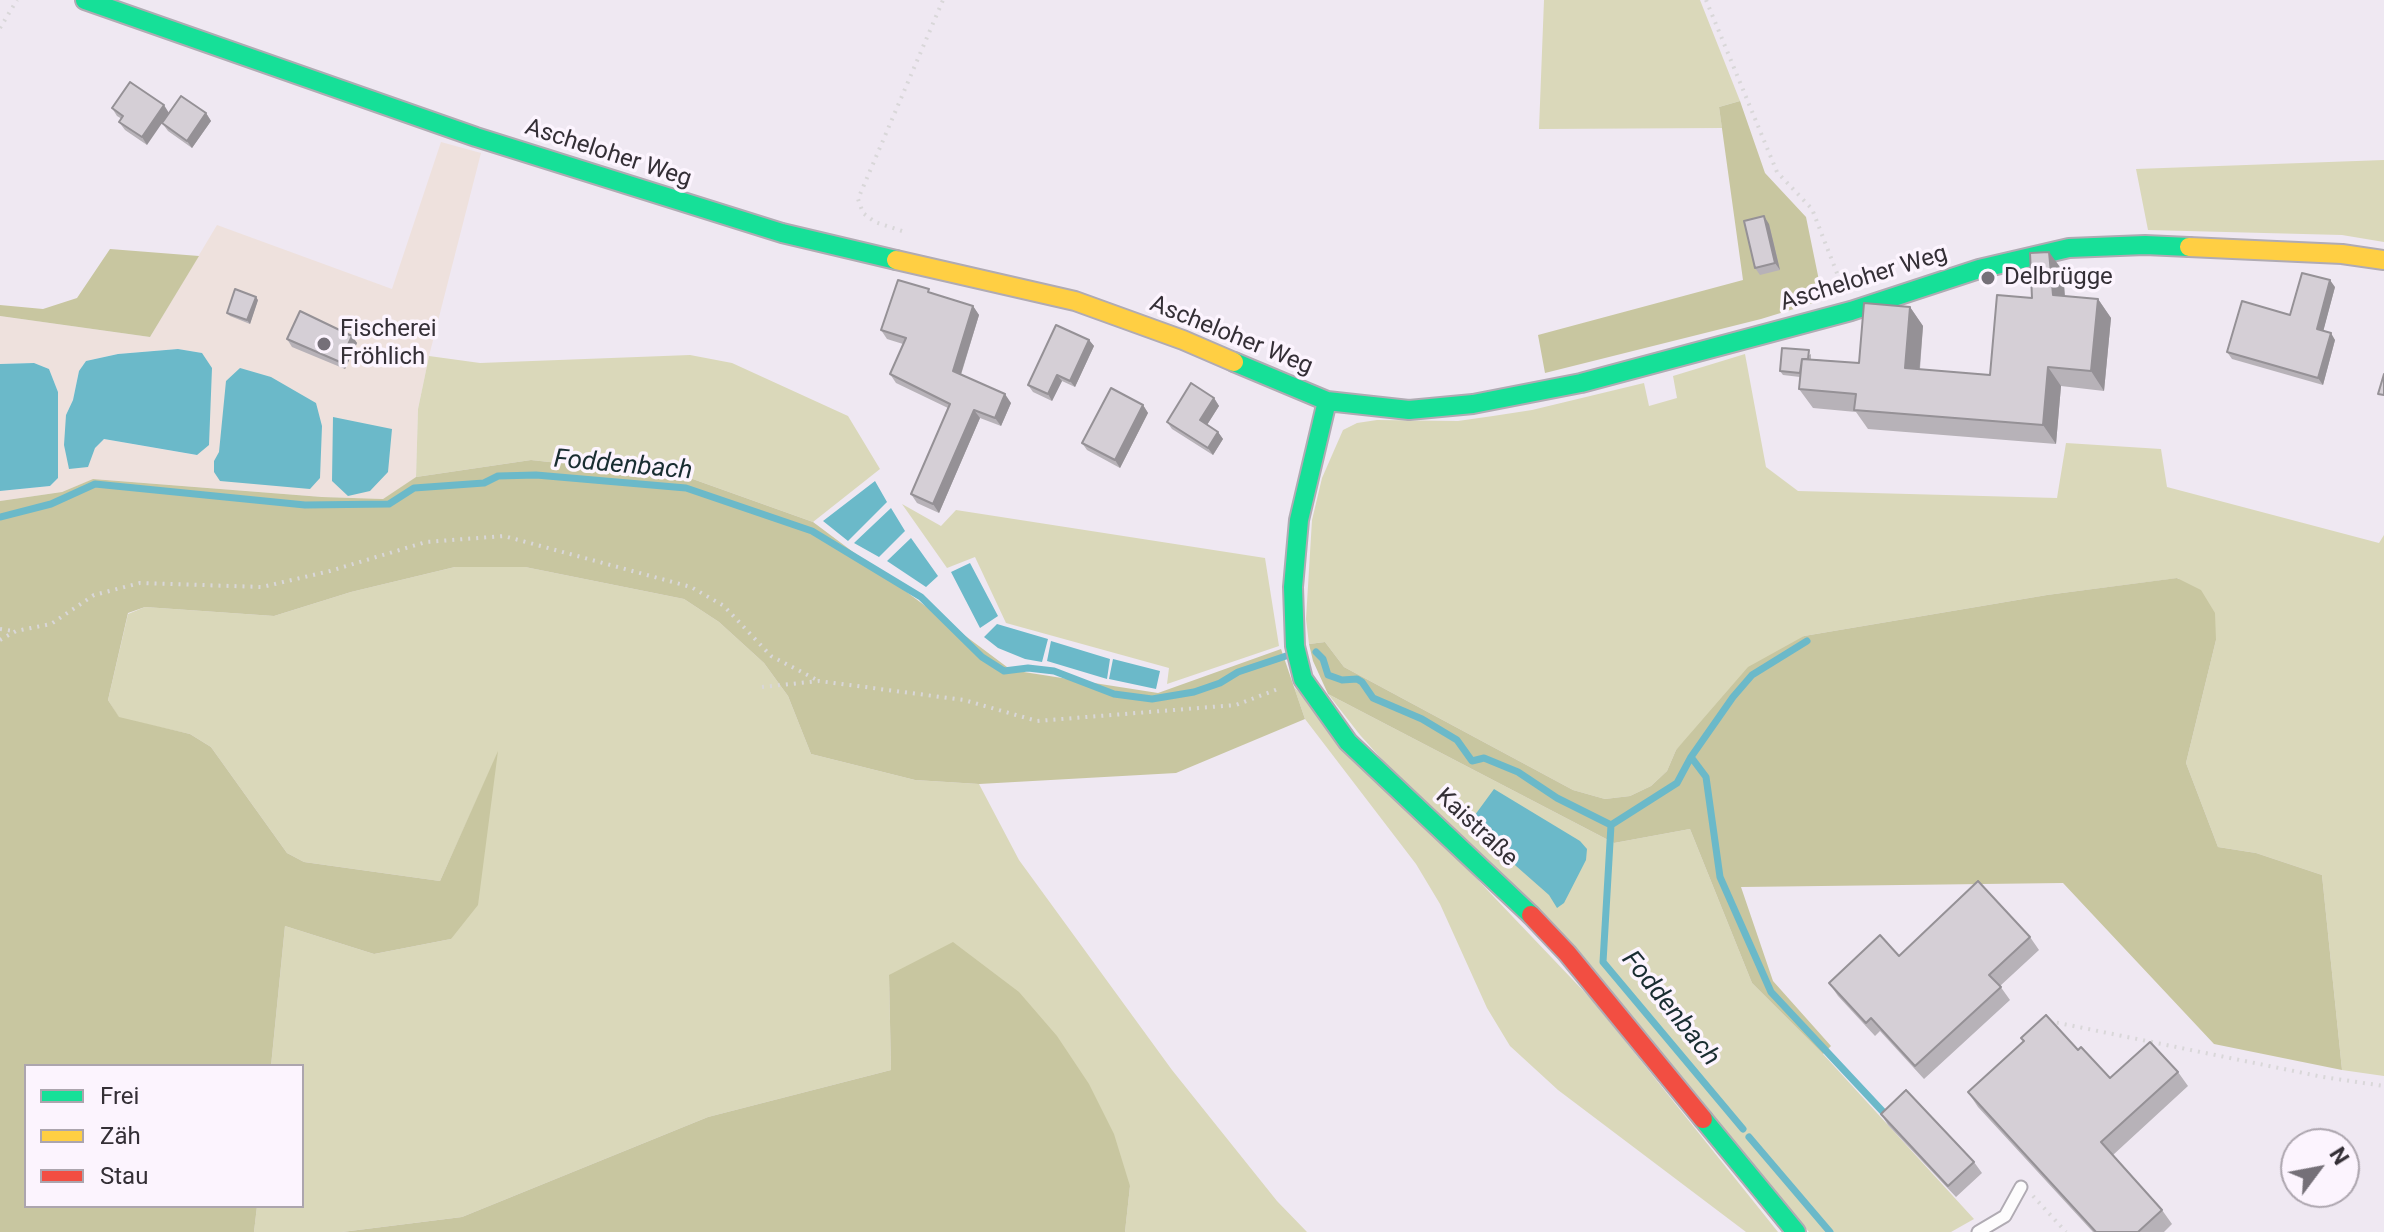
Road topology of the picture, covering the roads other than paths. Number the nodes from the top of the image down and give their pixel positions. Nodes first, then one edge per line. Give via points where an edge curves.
1 (85, 0) edge
2 (2384, 260) edge
3 (1327, 401) junction
4 (2021, 1187) road end
5 (1796, 1232) edge
6 (1978, 1232) edge

1 - 3 street, Ascheloher Weg via 476,137 782,233 1075,301
2 - 3 street, Ascheloher Weg via 2145,245 2069,248 1581,383 1409,410
3 - 5 street, Kaistraße via 1299,520 1293,587 1295,646 1303,679 1348,742 1512,894 1567,953
4 - 6 lane via 2005,1216

